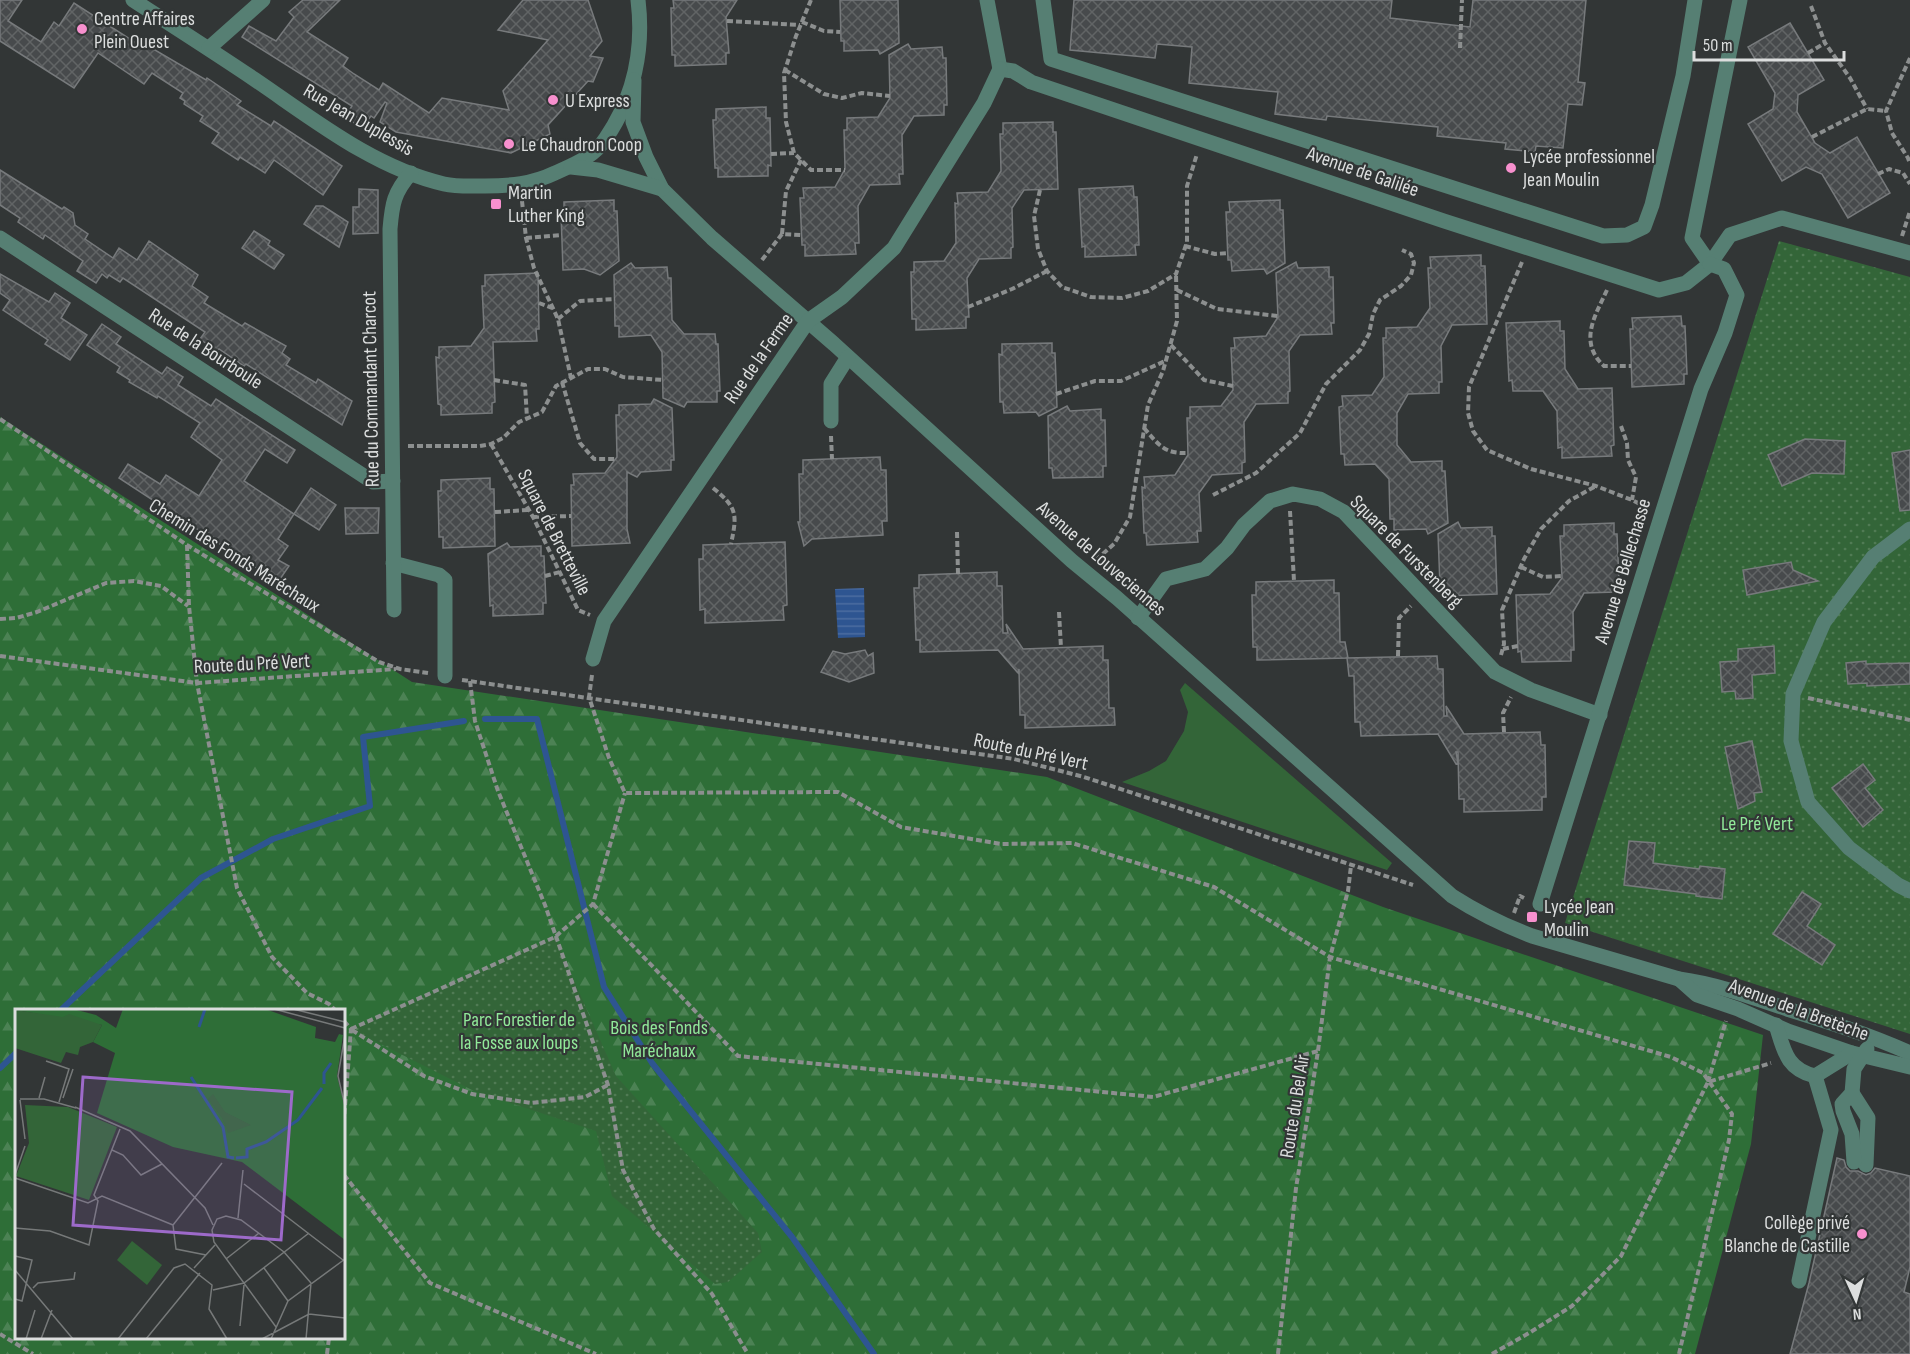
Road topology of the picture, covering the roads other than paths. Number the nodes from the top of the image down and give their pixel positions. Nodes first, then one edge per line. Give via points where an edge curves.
1 (133, 0) edge
2 (263, 0) edge
3 (638, 0) edge
4 (987, 0) edge
5 (1043, 0) edge
6 (1695, 0) edge
7 (1740, 0) edge
8 (153, 6) edge
9 (209, 48) junction
10 (1000, 69) junction
11 (634, 80) junction
12 (571, 167) junction
13 (411, 173) junction
14 (662, 189) junction
15 (0, 238) edge
16 (1904, 251) edge
17 (1710, 264) junction
18 (808, 321) junction
19 (848, 357) junction
20 (831, 421) dead end
21 (393, 482) junction
22 (1910, 529) edge
23 (393, 563) junction
24 (394, 610) dead end
25 (1138, 618) junction
26 (594, 659) road end
27 (445, 676) road end
28 (1600, 715) junction
29 (1910, 891) edge
30 (1540, 904) road end
31 (1532, 936) joint
32 (1680, 979) junction
33 (1776, 1025) junction
34 (1878, 1038) junction
35 (1910, 1053) edge
36 (1858, 1055) junction
37 (1910, 1067) edge
38 (1815, 1076) junction
39 (1852, 1093) junction
40 (1799, 1281) dead end

1 - 8 street, Rue Jean Duplessis
2 - 9 street
3 - 11 street via 640,45
4 - 10 street
5 - 6 street via 1051,59 1603,236 1627,235 1644,227 1683,76
7 - 17 street, Avenue de Bellechasse via 1692,238
8 - 9 street, Rue Jean Duplessis
9 - 13 street, Rue Jean Duplessis via 377,159
10 - 17 street, Avenue de Galilée via 1659,290 1686,283
10 - 18 street, Rue de la Ferme via 984,103 894,248 842,297
11 - 12 street, Rue Jean Duplessis via 618,120 599,149
11 - 14 street, Avenue de Louveciennes via 633,123
12 - 13 street, Rue Jean Duplessis via 520,185 446,185
12 - 14 street, Avenue de Louveciennes via 598,170
13 - 21 street, Rue du Commandant Charcot via 393,202 390,229
14 - 18 street, Avenue de Louveciennes
15 - 21 street, Rue de la Bourboule via 373,482
16 - 17 street, Avenue de Galilée via 1782,218 1730,236
17 - 28 street, Avenue de Bellechasse via 1724,269 1737,295 1701,389
18 - 19 street, Avenue de Louveciennes
18 - 26 street, Rue de la Ferme via 604,621
19 - 20 street via 831,384
19 - 25 street, Avenue de Louveciennes
21 - 23 street, Rue du Commandant Charcot
22 - 29 street via 1873,556 1824,622 1793,694 1791,741 1808,802 1849,848
23 - 24 street, Rue du Commandant Charcot
23 - 27 street via 440,574 445,579
25 - 28 street, Square de Furstenberg via 1166,579 1205,569 1270,501 1293,494 1320,499 1344,512 1495,672 1531,690
25 - 31 street, Avenue de Louveciennes via 1435,882 1460,901
28 - 30 street, Avenue de Bellechasse
31 - 32 street, Avenue de la Bretèche
32 - 33 street, Avenue de la Bretèche via 1697,995
32 - 34 street, Avenue de la Bretèche via 1699,981
33 - 36 street, Avenue de la Bretèche
33 - 38 street via 1786,1058 1802,1073
34 - 35 street, Avenue de la Bretèche
34 - 36 street
36 - 37 street, Avenue de la Bretèche
36 - 38 street
36 - 39 street
38 - 40 street via 1831,1130
39 - 39 street via 1842,1104 1860,1164 1868,1118

